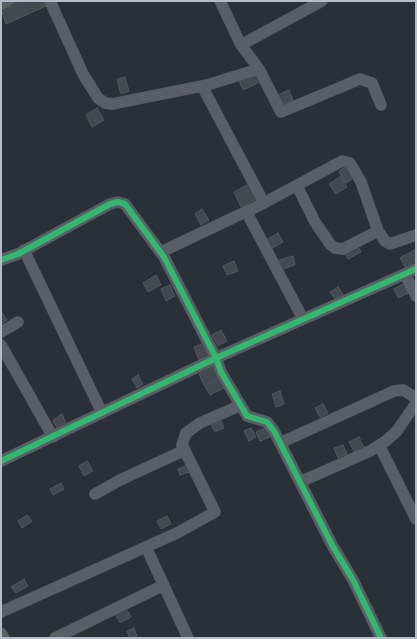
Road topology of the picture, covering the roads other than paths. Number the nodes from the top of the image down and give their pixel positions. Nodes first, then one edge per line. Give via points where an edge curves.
1 (8, 1) edge
2 (50, 1) edge
3 (220, 1) edge
4 (322, 1) edge
5 (1, 4) edge
6 (242, 45) junction
7 (259, 69) junction
8 (202, 86) junction
9 (381, 105) dead end
10 (297, 186) junction
11 (264, 203) junction
12 (246, 211) junction
13 (378, 232) junction
14 (416, 235) edge
15 (24, 250) junction
16 (161, 252) junction
17 (1, 260) edge
18 (416, 269) edge
19 (405, 274) junction
20 (416, 296) edge
21 (303, 319) junction
22 (18, 322) dead end
23 (1, 332) edge
24 (1, 346) edge
25 (216, 358) junction
26 (416, 398) edge
27 (416, 402) edge
28 (239, 406) junction
29 (102, 413) junction
30 (53, 437) junction
31 (280, 442) junction
32 (379, 445) junction
33 (185, 450) junction
34 (1, 461) edge
35 (300, 482) junction
36 (95, 494) dead end
37 (416, 519) edge
38 (146, 547) junction
39 (164, 585) junction
40 (1, 612) edge
41 (1, 633) edge
42 (4, 638) edge
43 (55, 638) edge
44 (188, 638) edge
45 (380, 638) edge

1 - 5 street
2 - 8 street via 83,74 102,101 112,104
3 - 6 street
4 - 6 street
6 - 7 street
7 - 8 street
7 - 9 street via 281,112 360,79 372,83
8 - 11 street
10 - 11 street
10 - 13 street via 315,222 335,248 343,249
10 - 13 street via 342,162 348,162 361,182
11 - 12 street
12 - 16 street
12 - 21 street
13 - 14 street via 390,244
15 - 16 street via 118,202 131,210
15 - 17 street
15 - 29 street
16 - 25 street
18 - 19 street
19 - 20 street
19 - 21 street
21 - 25 street
22 - 23 street
24 - 30 street
25 - 28 street
25 - 29 street
26 - 31 street via 403,390 394,390
27 - 32 street via 397,431
28 - 31 street via 247,416 266,422
28 - 33 street via 200,423 186,433 182,445
29 - 30 street
30 - 34 street
31 - 35 street
32 - 35 street
32 - 37 street
33 - 36 street
33 - 38 street via 215,512
35 - 45 street via 353,580
38 - 39 street
38 - 40 street
39 - 43 street
39 - 44 street
41 - 42 street

